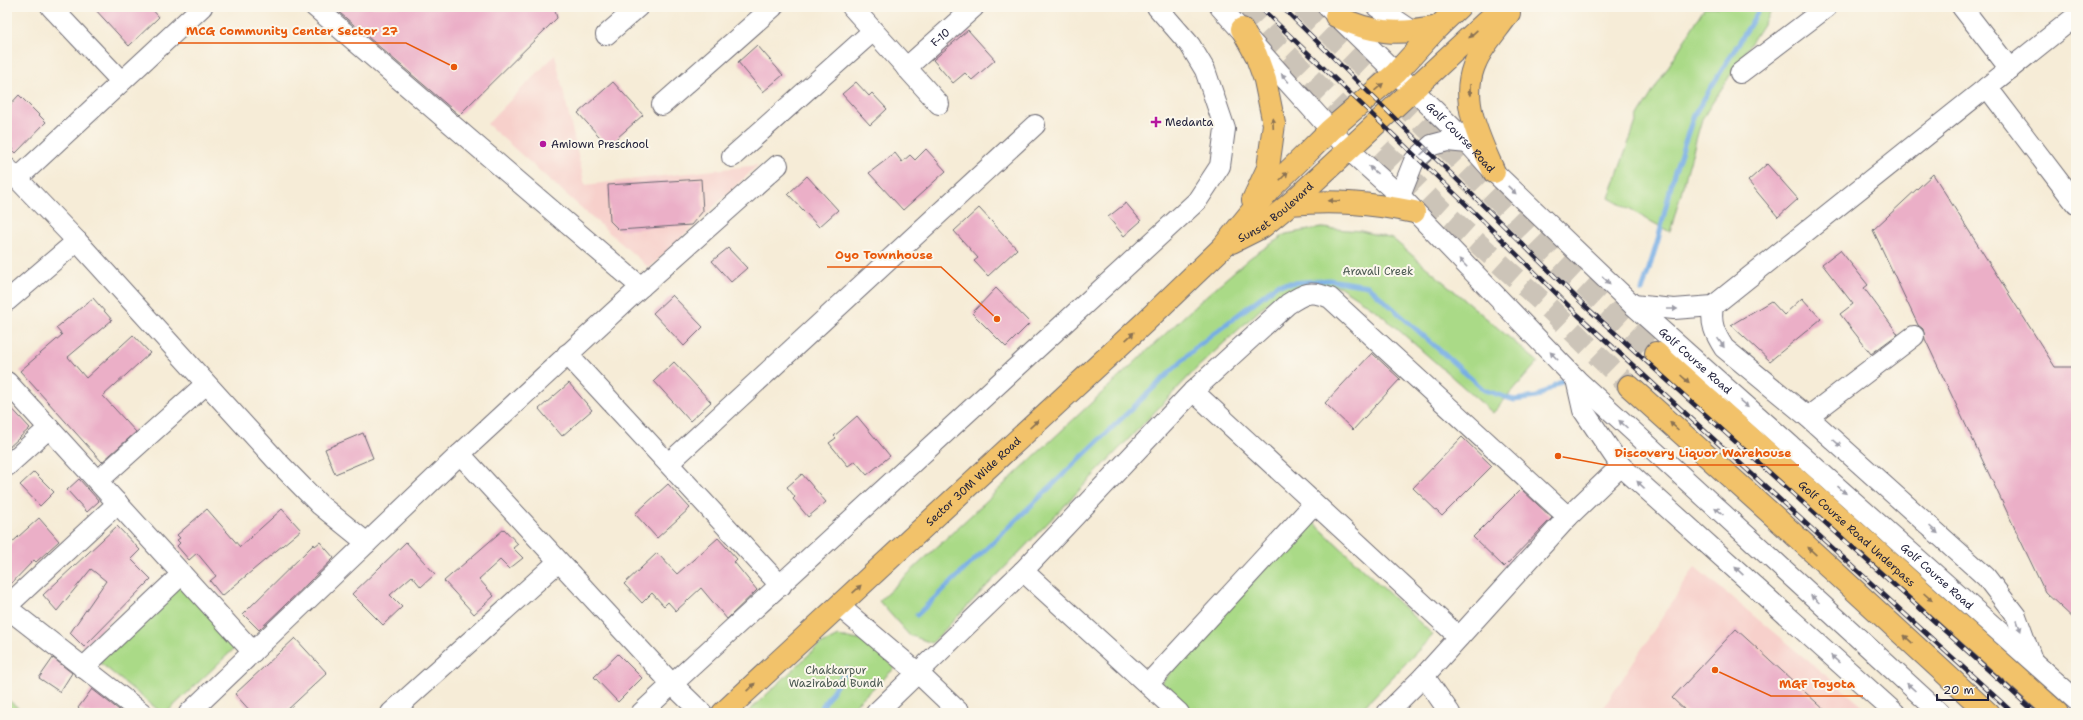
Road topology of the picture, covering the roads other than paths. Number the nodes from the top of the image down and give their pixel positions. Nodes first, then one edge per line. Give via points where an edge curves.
1 (51, 7) edge
2 (202, 7) edge
3 (315, 7) edge
4 (638, 7) edge
5 (773, 7) edge
6 (852, 7) edge
7 (974, 7) edge
8 (1157, 7) edge
9 (1459, 7) edge
10 (1502, 7) edge
11 (1512, 7) edge
12 (1827, 7) edge
13 (1962, 7) edge
14 (1378, 8) edge
15 (1225, 9) edge
16 (1332, 11) edge
17 (2076, 16) edge
18 (1438, 27) junction
19 (1242, 29) junction
20 (873, 31) junction
21 (1414, 32) junction
22 (606, 35) dead end
23 (906, 68) junction
24 (2010, 69) junction
25 (1396, 73) junction
26 (1740, 73) dead end
27 (121, 81) junction
28 (1987, 87) junction
29 (1413, 90) junction
30 (940, 104) dead end
31 (662, 105) dead end
32 (1035, 125) dead end
33 (1330, 130) junction
34 (1468, 143) junction
35 (1348, 149) junction
36 (732, 157) dead end
37 (778, 165) dead end
38 (1494, 172) junction
39 (12, 173) edge
40 (1290, 204) junction
41 (1407, 204) junction
42 (2076, 204) edge
43 (78, 241) junction
44 (1222, 248) junction
45 (641, 287) junction
46 (7, 301) edge
47 (1633, 305) junction
48 (1713, 306) junction
49 (1914, 336) dead end
50 (1656, 353) tunnel mouth
51 (566, 354) junction
52 (1576, 379) junction
53 (7, 382) edge
54 (206, 384) junction
55 (1630, 386) tunnel mouth
56 (1193, 391) junction
57 (1808, 417) junction
58 (49, 428) junction
59 (460, 454) junction
60 (669, 463) junction
61 (7, 466) edge
62 (1621, 466) junction
63 (98, 481) junction
64 (118, 503) junction
65 (1314, 504) junction
66 (1568, 517) junction
67 (367, 543) junction
68 (558, 562) junction
69 (1023, 571) junction
70 (182, 574) junction
71 (781, 586) junction
72 (839, 606) junction
73 (7, 607) edge
74 (1459, 637) junction
75 (253, 652) junction
76 (2032, 660) junction
77 (84, 668) junction
78 (918, 673) junction
79 (1424, 676) junction
80 (672, 684) junction
81 (1148, 684) junction
82 (2076, 700) edge
83 (142, 713) edge
84 (189, 713) edge
85 (391, 713) edge
86 (641, 713) edge
87 (702, 713) edge
88 (723, 713) edge
89 (876, 713) edge
90 (960, 713) edge
91 (1179, 713) edge
92 (1388, 713) edge
93 (1450, 713) edge
94 (1895, 713) edge
95 (1940, 713) edge
96 (1988, 713) edge
97 (2057, 713) edge

1 - 27 street
2 - 27 street
3 - 45 street
4 - 22 street
5 - 31 street
6 - 20 street
7 - 23 street, F-10
8 - 71 street via 1190,44 1205,70 1225,129 1220,166 1197,201
9 - 18 main road, Sunset Boulevard
10 -> 29 main road, Sunset Boulevard
11 -> 38 main road via 1476,61 1469,87 1472,118
12 - 26 street
13 - 24 street
14 - 21 street
15 - 19 street
16 - 21 main road via 1352,24 1383,32
16 - 25 street, Golf Course Road
17 - 24 street
18 - 21 main road
18 - 25 main road, Sunset Boulevard
33 -> 19 street
44 -> 19 main road via 1249,208 1268,168 1274,124 1265,80 1256,55
20 - 23 street
20 - 36 street
23 - 30 street
24 - 28 street
25 - 29 street, Golf Course Road
33 -> 25 main road, Sunset Boulevard
27 - 39 street
28 - 42 street
28 - 48 street
29 - 34 street, Golf Course Road
29 - 35 main road, Sunset Boulevard
32 - 60 street
33 - 35 street
44 -> 33 main road, Sunset Boulevard via 1270,189
34 - 38 street, Golf Course Road
41 -> 34 street via 1414,161 1432,145 1447,141
35 - 40 main road, Sunset Boulevard
41 -> 35 street
37 - 45 street
38 -> 47 street, Golf Course Road
39 - 43 street
41 -> 40 main road via 1322,201
40 - 44 main road, Sunset Boulevard via 1262,226
52 -> 41 street
43 - 46 street
43 - 54 street
72 -> 44 main road, Sector 30M Wide Road
45 - 51 street
47 -> 48 street via 1674,309
47 -> 76 street, Golf Course Road
48 -> 57 street via 1711,320 1715,334 1724,348
49 - 57 street
50 -> 97 main road, Golf Course Road Underpass
51 - 59 street
51 - 60 street
52 - 62 street via 1583,410
95 -> 52 street
53 - 58 street
54 - 63 street
54 - 67 street via 274,459 320,504
96 -> 55 main road
56 - 65 street
56 - 66 street via 1288,304 1302,294 1316,292 1330,298
56 - 69 street
57 -> 76 street via 1986,577 2016,616
58 - 61 street
58 - 63 street
59 - 67 street
59 - 68 street
60 - 71 street
62 - 66 street
94 -> 62 street
63 - 64 street
64 - 70 street
64 - 73 street
65 - 74 street
65 - 81 street
66 - 74 street
67 - 75 street
68 - 80 street
68 - 85 street
69 - 78 street
69 - 81 street
70 - 75 street
70 - 77 street
71 - 80 street
72 - 78 street
88 -> 72 main road, Sector 30M Wide Road
73 - 77 street
74 - 79 street
75 - 84 street
76 - 82 street, Golf Course Road
77 - 83 street
78 - 89 street
78 - 90 street
79 - 92 street
79 - 93 street
80 - 86 street
80 - 87 street
81 - 91 street

